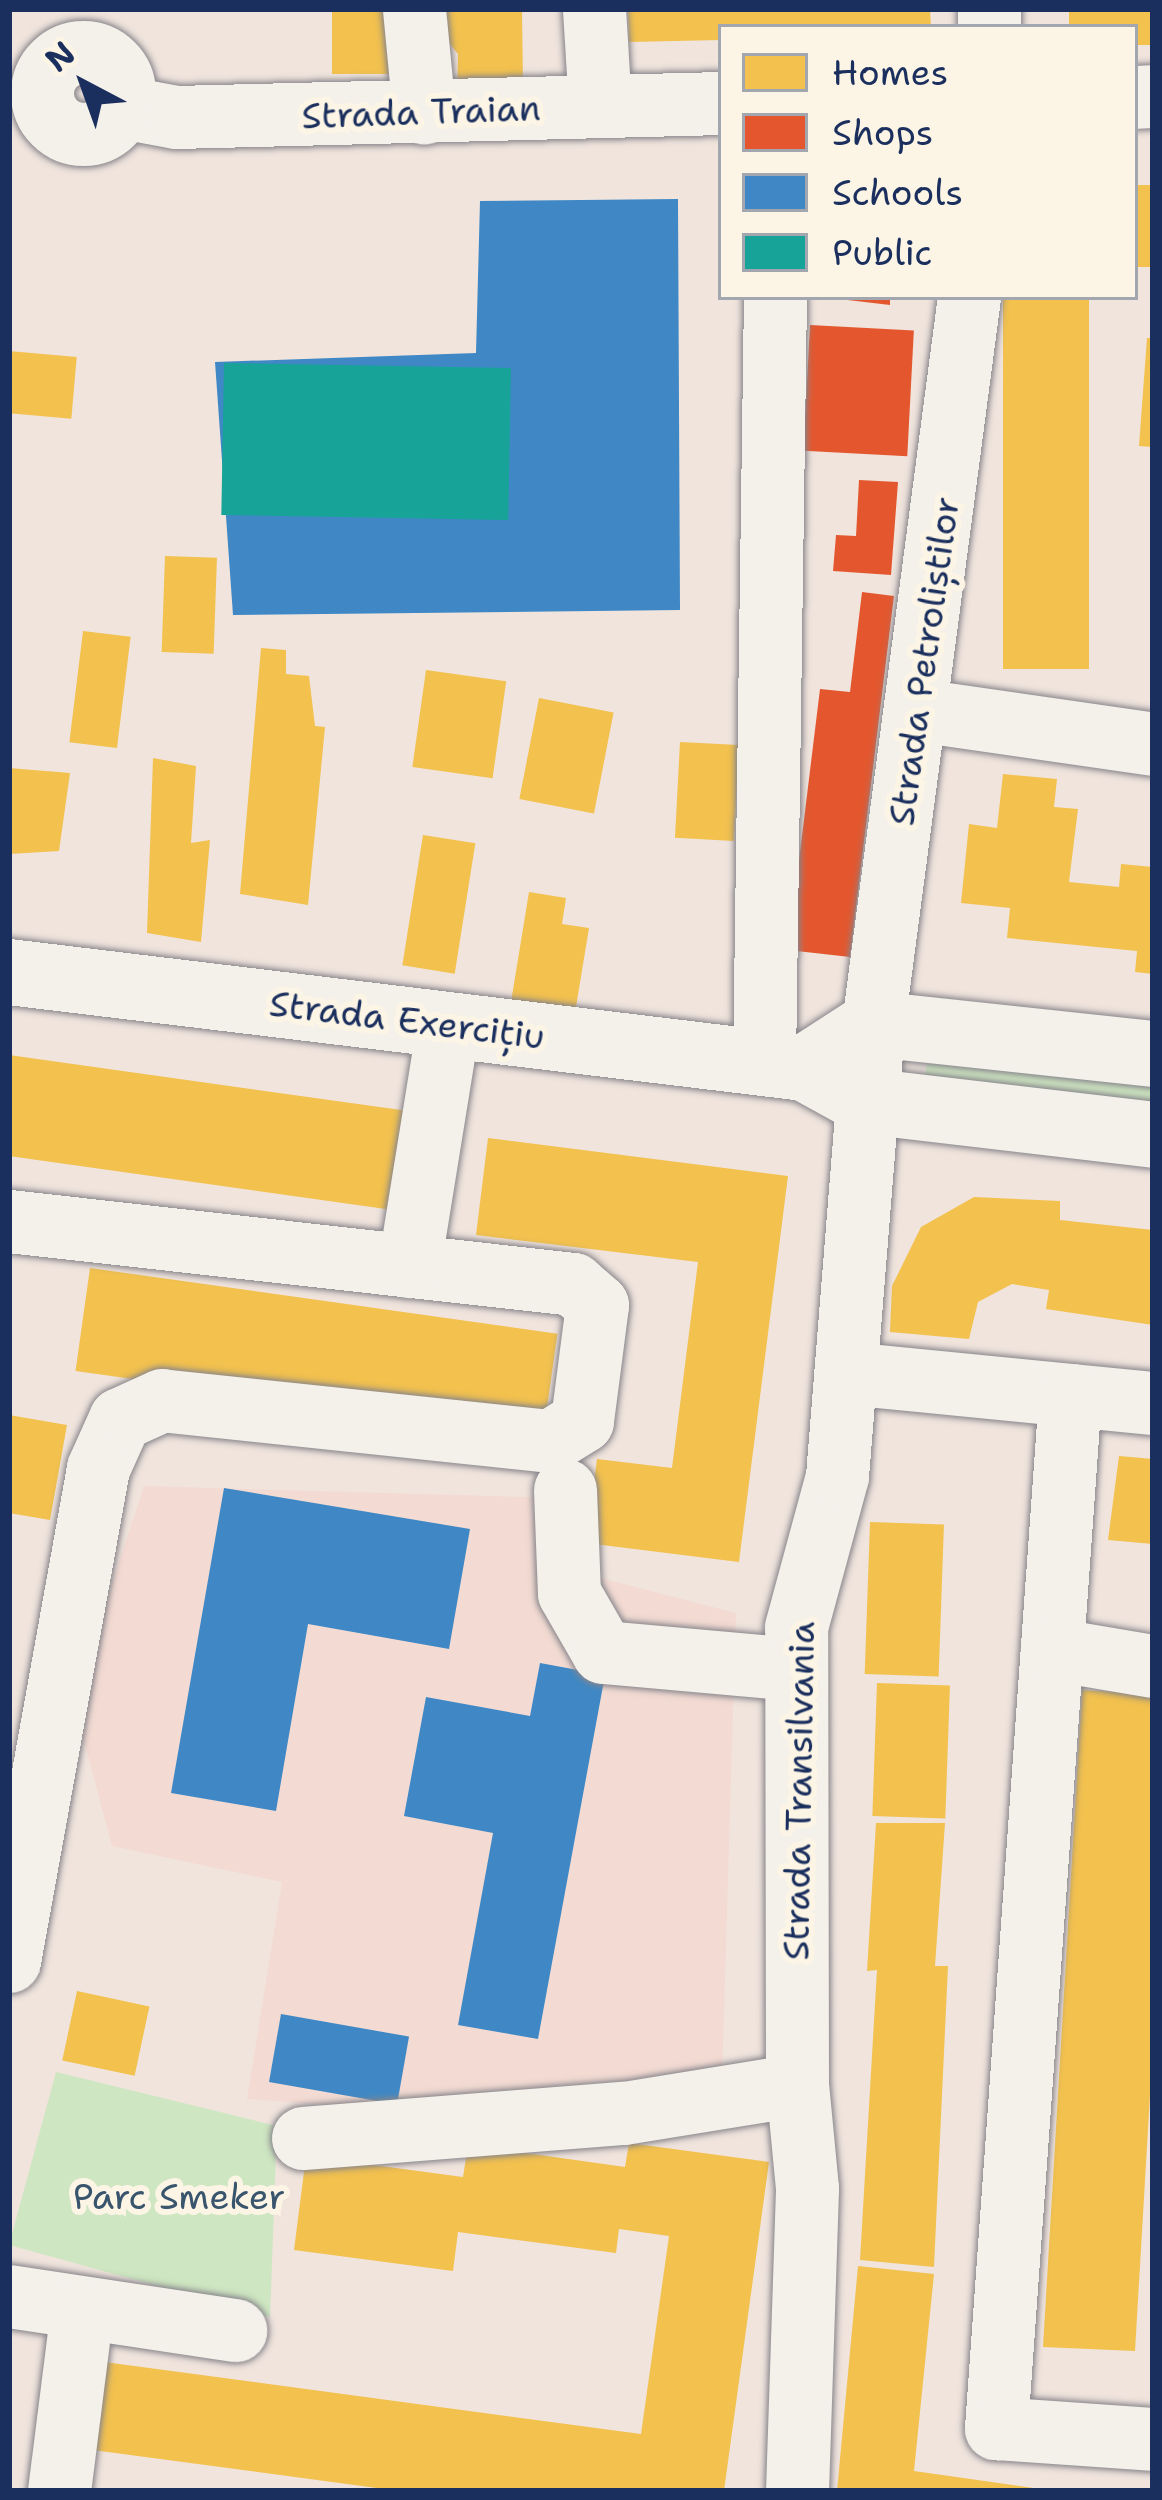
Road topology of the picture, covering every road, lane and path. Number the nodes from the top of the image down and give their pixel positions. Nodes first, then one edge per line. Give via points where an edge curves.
1 (414, 9) edge
2 (594, 9) edge
3 (81, 30) edge
4 (718, 103) edge
5 (600, 106) junction
6 (122, 107) junction
7 (424, 113) junction
8 (27, 118) edge
9 (775, 300) edge
10 (969, 300) edge
11 (918, 710) junction
12 (1153, 744) edge
13 (9, 972) edge
14 (873, 1024) junction
15 (448, 1025) junction
16 (1153, 1054) edge
17 (785, 1065) junction
18 (865, 1101) junction
19 (1153, 1135) edge
20 (9, 1221) edge
21 (409, 1266) junction
22 (847, 1373) junction
23 (1070, 1395) junction
24 (1153, 1403) edge
25 (565, 1490) dead end
26 (1052, 1649) junction
27 (1153, 1666) edge
28 (795, 1669) junction
29 (9, 1961) edge
30 (797, 2085) junction
31 (303, 2138) dead end
32 (9, 2296) edge
33 (82, 2310) junction
34 (236, 2330) dead end
35 (1153, 2439) edge
36 (59, 2491) edge
37 (797, 2491) edge

1 - 7 street
2 - 5 street
3 - 6 street via 118,72
3 - 8 street via 49,70
4 - 5 street, Strada Traian
5 - 7 street, Strada Traian
6 - 7 street, Strada Traian via 176,117
6 - 8 street via 92,133
9 - 17 street
10 - 11 street, Strada Petroliștilor
11 - 12 street
11 - 14 street, Strada Petroliștilor
13 - 15 main road, Strada Exercițiu
14 - 16 main road
14 - 17 main road
14 - 18 street, Strada Transilvania
15 - 17 main road, Strada Exercițiu
15 - 21 street
17 - 18 main road, Strada Exercițiu
18 - 19 main road, Strada Exercițiu
18 - 22 street, Strada Transilvania
20 - 21 street
21 - 29 street via 588,1291 597,1305 582,1420 550,1441 162,1400 120,1419 98,1468
22 - 23 street
22 - 28 street, Strada Transilvania via 836,1476 796,1627
23 - 24 street
23 - 26 street
25 - 28 street via 569,1593 603,1652
26 - 27 street
26 - 35 street via 996,2428
28 - 30 street, Strada Transilvania
30 - 31 street via 624,2113
30 - 37 street, Strada Transilvania via 807,2188
32 - 33 street
33 - 34 street
33 - 36 street

